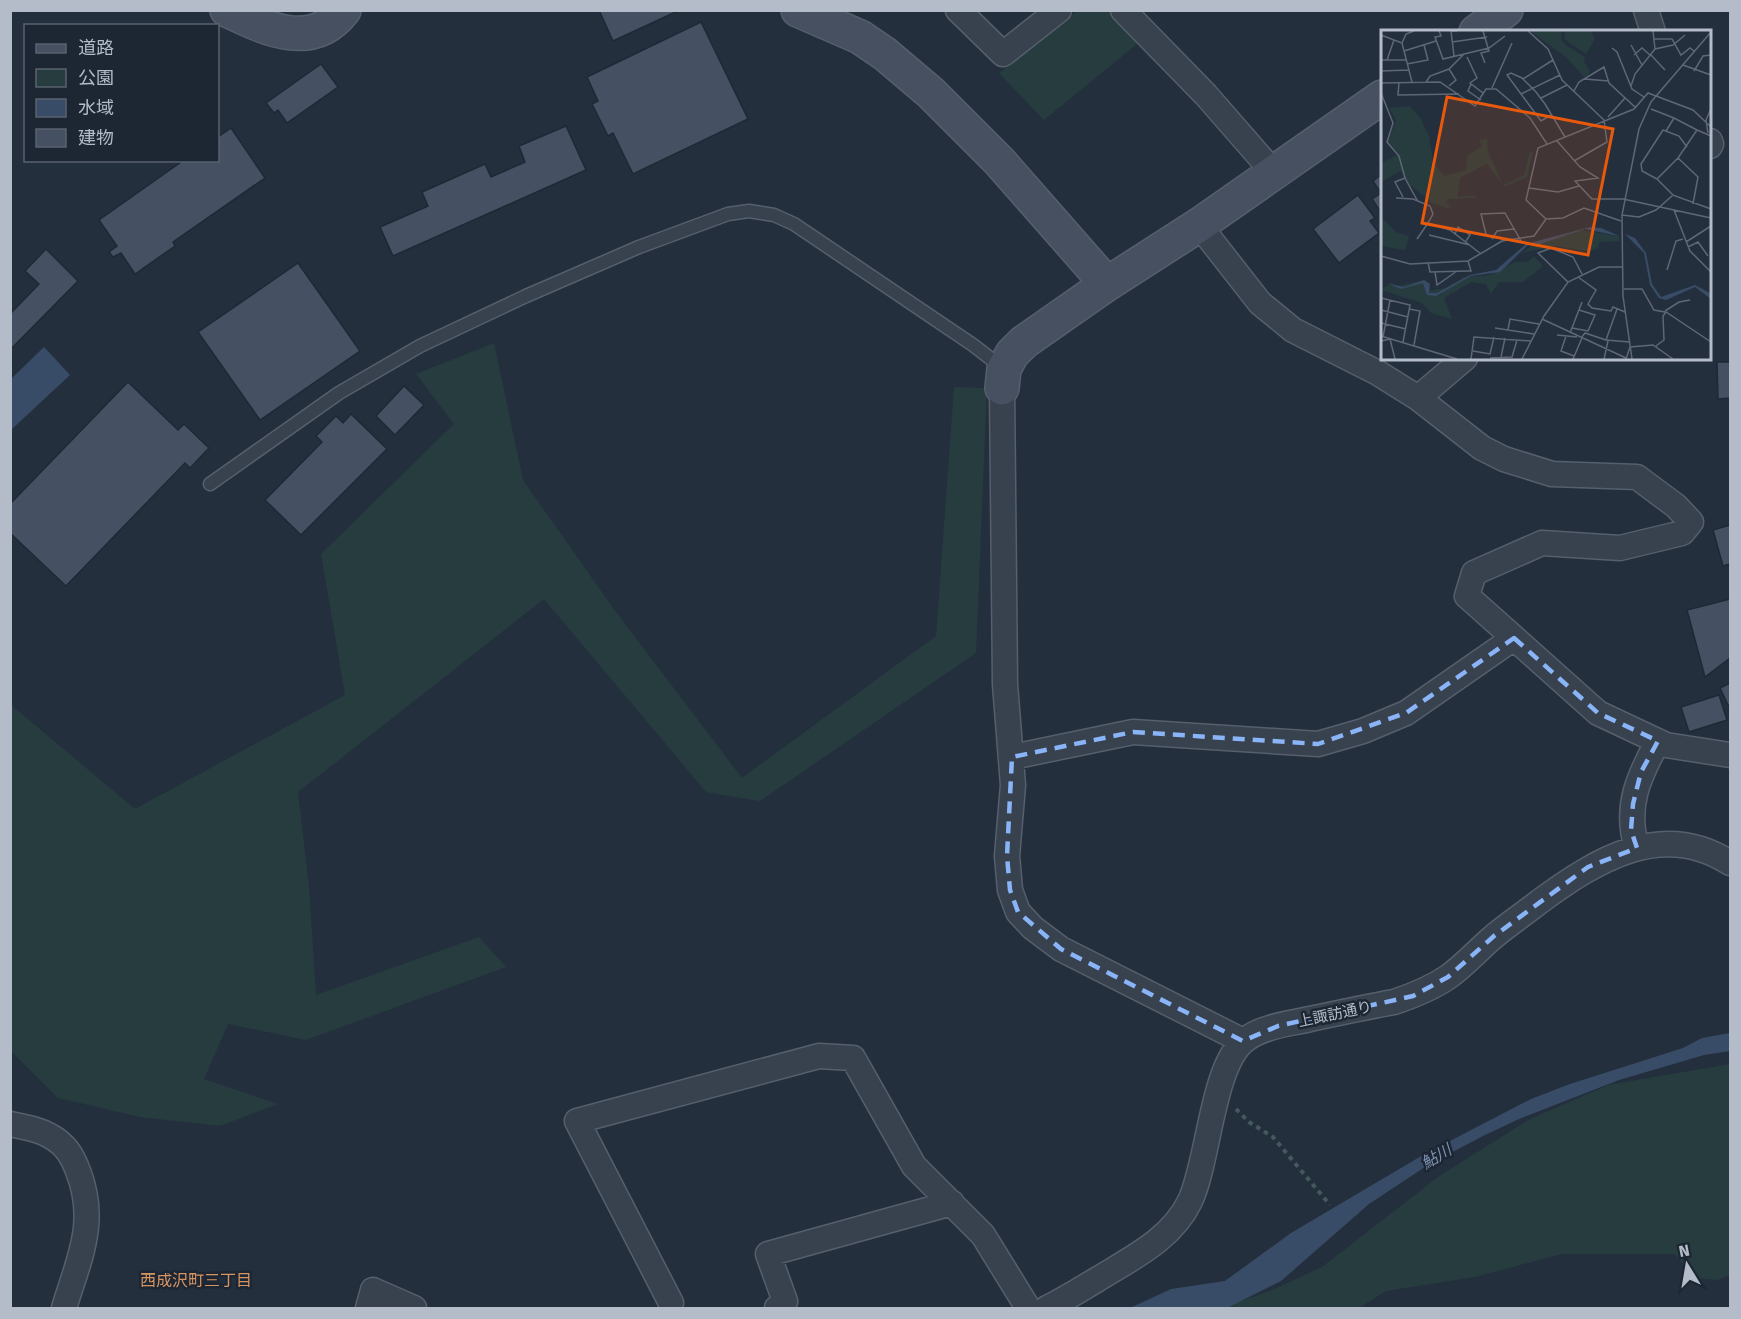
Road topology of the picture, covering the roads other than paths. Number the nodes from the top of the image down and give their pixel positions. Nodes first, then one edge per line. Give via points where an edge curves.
1 (227, 10) edge
2 (345, 10) edge
3 (798, 10) edge
4 (958, 10) edge
5 (1059, 10) edge
6 (1123, 10) edge
7 (1506, 10) edge
8 (1646, 10) edge
9 (1479, 30) edge
10 (1652, 30) edge
11 (1381, 98) edge
12 (1274, 173) junction
13 (1199, 225) junction
14 (1107, 284) junction
15 (1463, 360) edge
16 (1003, 379) junction
17 (1418, 398) junction
18 (210, 484) dead end
19 (1514, 638) junction
20 (1658, 741) junction
21 (1731, 755) edge
22 (1012, 758) junction
23 (1637, 848) junction
24 (1731, 863) edge
25 (1243, 1041) junction
26 (10, 1124) edge
27 (952, 1203) junction
28 (671, 1303) dead end
29 (64, 1308) edge
30 (368, 1308) edge
31 (414, 1308) edge
32 (777, 1308) edge
33 (1028, 1308) edge
34 (1047, 1308) edge

1 - 2 street via 284,33 309,33 329,25
3 - 14 street via 860,37 932,93 999,161
4 - 5 street via 1003,54
6 - 12 street via 1206,94
7 - 9 street
8 - 10 street
11 - 12 street
12 - 13 street
13 - 14 street
13 - 17 street via 1260,303 1293,330
14 - 16 street via 1024,342 1012,354
15 - 17 street
16 - 18 lane via 973,345 794,224 774,215 728,214 639,247 420,346 339,393
16 - 22 street via 1005,684
17 - 19 street via 1482,448 1504,459 1552,474 1637,477 1691,522 1682,533 1620,548 1542,543 1474,573 1467,596
19 - 20 street via 1598,713
19 - 22 street via 1406,713 1318,744 1133,732
20 - 21 street
20 - 23 street via 1641,772 1633,804 1631,830
22 - 25 street via 1007,856 1010,890 1018,912 1061,949
23 - 24 street, 上諏訪通り via 1660,844 1690,847
23 - 25 street, 上諏訪通り via 1588,867 1494,936 1448,977 1413,996 1278,1026
25 - 34 street via 1224,1075 1200,1176 1176,1222 1143,1252
26 - 29 street via 49,1135 70,1151 81,1180 87,1207 86,1237
27 - 28 street via 914,1166 853,1058 819,1056 576,1121
27 - 32 street via 768,1254 784,1300
27 - 33 street via 983,1235
30 - 31 street via 373,1290

